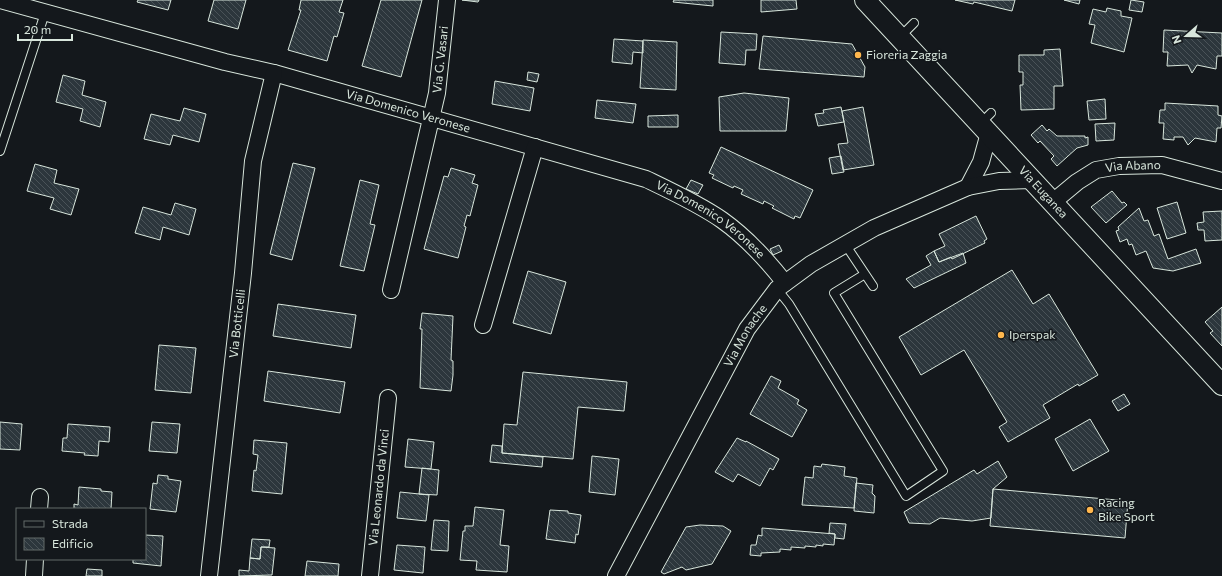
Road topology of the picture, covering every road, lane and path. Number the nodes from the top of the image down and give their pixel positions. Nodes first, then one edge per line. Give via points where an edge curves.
1 (0, 0) edge
2 (447, 0) edge
3 (865, 0) edge
4 (45, 13) junction
5 (914, 23) dead end
6 (900, 37) junction
7 (274, 73) junction
8 (431, 118) junction
9 (987, 123) junction
10 (535, 147) junction
11 (0, 151) edge
12 (1032, 180) junction
13 (1222, 181) edge
14 (968, 187) junction
15 (1053, 202) junction
16 (845, 244) junction
17 (865, 274) junction
18 (781, 286) junction
19 (873, 286) dead end
20 (391, 290) dead end
21 (483, 324) dead end
22 (1222, 385) edge
23 (388, 398) dead end
24 (35, 560) edge
25 (34, 576) edge
26 (209, 576) edge
27 (370, 576) edge
28 (616, 576) edge

1 - 4 street, Via Domenico Veronese
2 - 8 street, Via G. Vasari via 438,93
3 - 6 street, Via Euganea
4 - 7 street, Via Domenico Veronese
4 - 11 lane
5 - 6 lane
6 - 9 street, Via Euganea
7 - 8 street, Via Domenico Veronese
7 - 26 street, Via Botticelli via 253,161
8 - 10 street, Via Domenico Veronese
8 - 20 street
9 - 12 street, Via Euganea
9 - 14 street via 982,162
10 - 18 street, Via Domenico Veronese via 646,179 669,190 722,220 753,247
10 - 21 street
12 - 14 street, Via Monache via 999,181
12 - 15 street, Via Euganea
13 - 15 street, Via Abano via 1162,165 1119,166 1096,170
14 - 16 street, Via Monache via 874,228
15 - 22 street, Via Euganea
16 - 17 lane
16 - 18 street, Via Monache
17 - 18 lane via 834,293 943,471 906,496 789,304
17 - 19 lane
18 - 28 street, Via Monache via 747,329
23 - 27 street, Via Leonardo da Vinci
24 - 25 street

